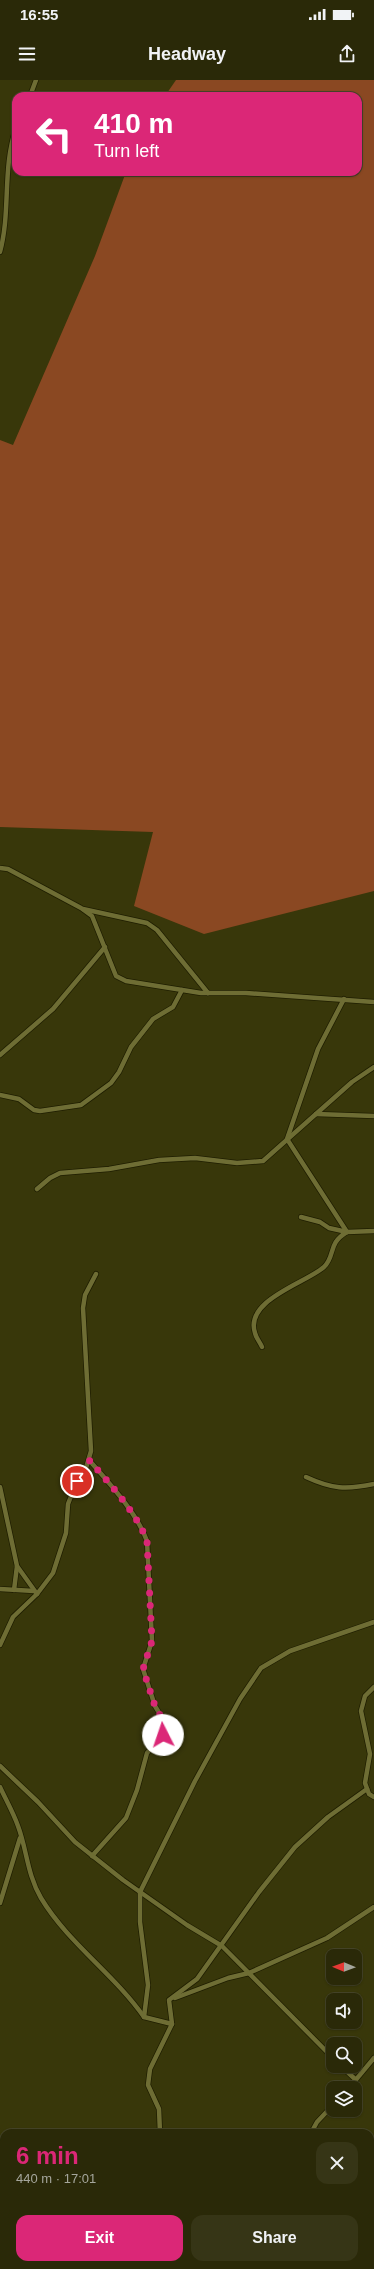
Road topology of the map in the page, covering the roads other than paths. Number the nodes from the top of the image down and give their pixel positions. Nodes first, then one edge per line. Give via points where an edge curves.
1 (36, 80) edge
2 (32, 92) edge
3 (12, 140) edge
4 (0, 252) edge
5 (0, 868) edge
6 (81, 908) junction
7 (105, 947) junction
8 (182, 990) junction
9 (208, 993) junction
10 (344, 999) junction
11 (374, 1002) edge
12 (0, 1055) edge
13 (374, 1067) edge
14 (0, 1095) edge
15 (316, 1114) junction
16 (374, 1116) edge
17 (287, 1139) junction
18 (37, 1189) dead end
19 (301, 1217) dead end
20 (374, 1231) edge
21 (347, 1232) junction
22 (96, 1274) dead end
23 (262, 1347) dead end
24 (89, 1460) junction
25 (306, 1476) dead end
26 (374, 1484) edge
27 (0, 1487) edge
28 (17, 1566) junction
29 (0, 1589) edge
30 (14, 1590) junction
31 (35, 1592) junction
32 (374, 1622) edge
33 (0, 1645) edge
34 (374, 1687) edge
35 (0, 1766) edge
36 (0, 1787) edge
37 (367, 1789) junction
38 (374, 1797) edge
39 (20, 1836) junction
40 (92, 1856) junction
41 (140, 1892) junction
42 (0, 1903) edge
43 (374, 1907) edge
44 (222, 1946) junction
45 (250, 1974) junction
46 (169, 2000) junction
47 (144, 2017) junction
48 (172, 2024) junction
49 (326, 2051) edge
50 (374, 2058) edge
51 (348, 2073) edge
52 (356, 2080) joint
53 (326, 2112) edge
54 (160, 2129) edge
55 (313, 2129) edge

1 - 2 street
3 - 4 street via 6,182 4,237
5 - 6 street via 8,869
6 - 7 street via 92,916
6 - 9 street via 147,923 157,930
7 - 8 street via 116,976 126,981
7 - 12 street via 53,1008
8 - 9 street
8 - 14 street via 173,1007 153,1019 138,1037 111,1083 81,1105 40,1111 34,1110 19,1099
9 - 10 street
10 - 11 street
10 - 17 street via 318,1049
13 - 15 street via 352,1082
15 - 16 street
15 - 17 street
17 - 18 street via 263,1161 237,1163 195,1158 160,1160 60,1174 50,1178
17 - 21 street
19 - 21 street
20 - 21 street
21 - 23 street via 335,1241 325,1266 261,1306 254,1319 254,1332
22 - 24 street via 85,1295 83,1308 91,1451
24 - 31 street via 68,1504 66,1533 61,1554 53,1573
24 - 40 street via 116,1491 147,1541 152,1641 143,1669 155,1706 164,1722 163,1735 147,1753 126,1818
25 - 26 street via 326,1486 354,1488
27 - 28 street
28 - 30 street
28 - 31 street
29 - 30 street
30 - 31 street
31 - 33 street via 13,1617
32 - 41 street via 290,1651 261,1668 240,1699 195,1781
34 - 37 street via 365,1696 361,1711 370,1754 364,1783
35 - 40 street
36 - 39 street
37 - 38 street
37 - 44 street via 334,1813 294,1848 259,1892
39 - 42 street
39 - 47 street via 27,1866 40,1898 70,1936 130,1997
40 - 41 street
41 - 44 street
41 - 47 street via 140,1922 148,1985
43 - 45 street via 327,1938
44 - 45 street
44 - 46 street via 197,1979
45 - 46 street via 228,1978
45 - 49 street
46 - 48 street
47 - 48 street
48 - 54 street via 150,2068 148,2085 159,2109
50 - 52 street
51 - 52 street
53 - 55 street

